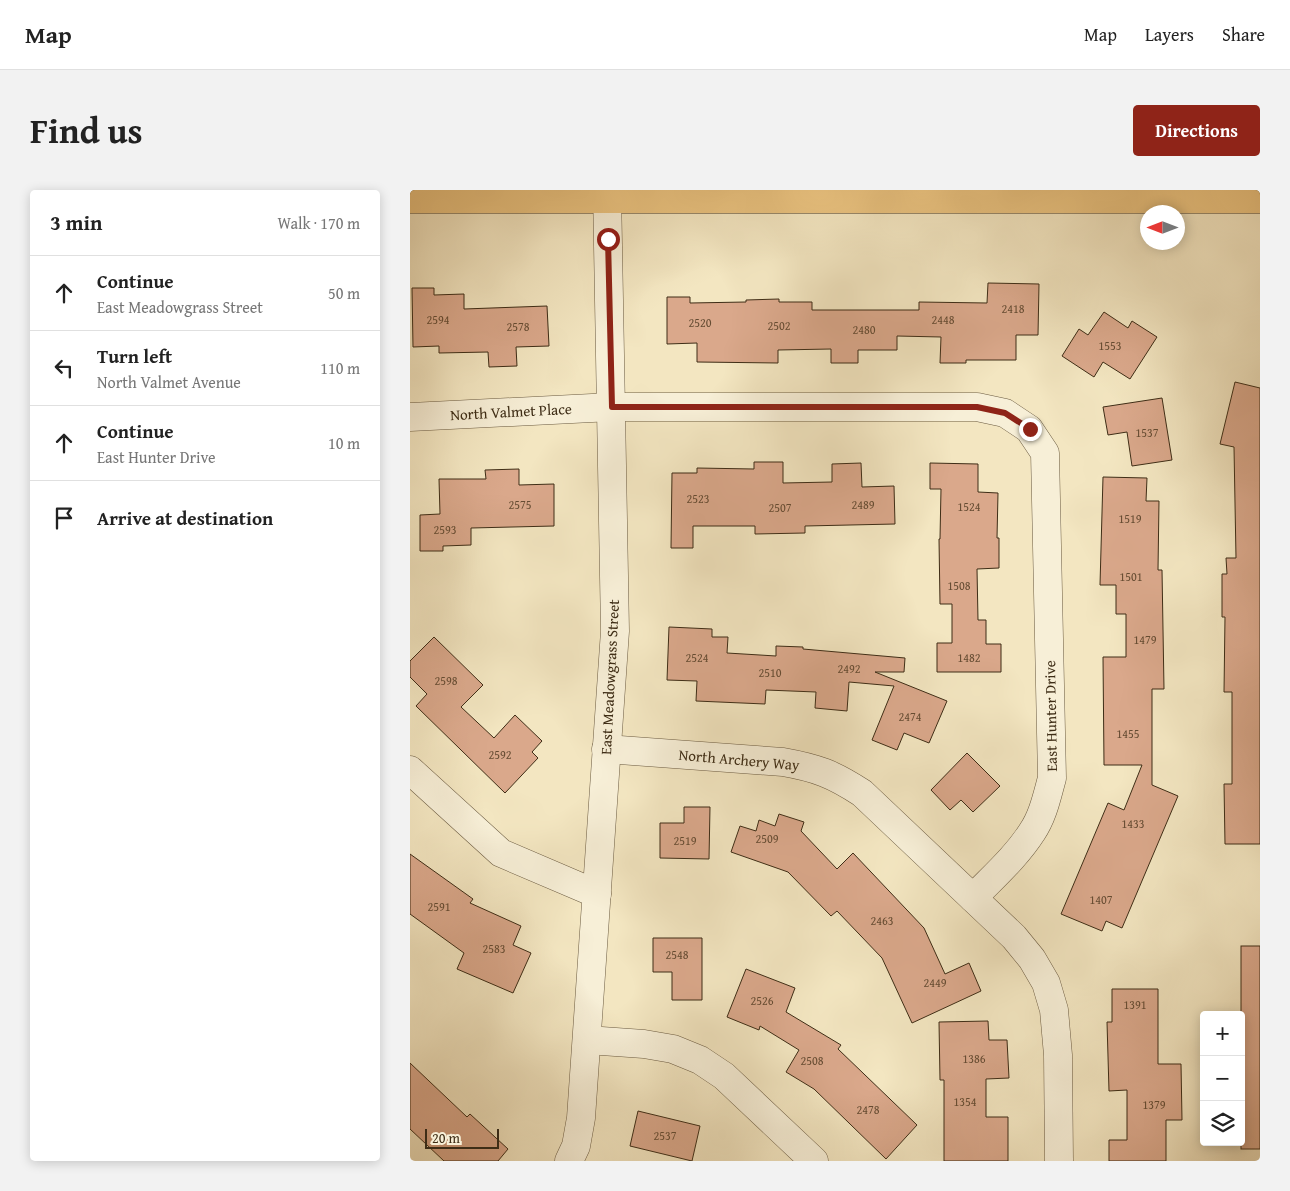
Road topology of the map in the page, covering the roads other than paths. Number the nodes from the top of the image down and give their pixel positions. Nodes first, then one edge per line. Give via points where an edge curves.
1 (607, 195) edge
2 (410, 199) edge
3 (1260, 199) edge
4 (612, 407) junction
5 (1005, 413) joint
6 (410, 417) edge
7 (606, 749) junction
8 (410, 770) edge
9 (596, 894) junction
10 (973, 898) junction
11 (587, 1040) junction
12 (569, 1161) edge
13 (814, 1161) edge
14 (1059, 1161) edge

1 - 2 main road
1 - 3 main road
1 - 4 street, East Meadowgrass Street
4 - 5 street, North Valmet Place via 977,407
4 - 6 street, North Valmet Place
4 - 7 street, East Meadowgrass Street via 614,632
5 - 10 street, East Hunter Drive via 1030,429 1045,453 1052,778 1045,806 1033,831
7 - 9 street, East Meadowgrass Street
7 - 10 street, North Archery Way via 782,762 811,767 838,777 862,793
8 - 9 street via 501,853
9 - 11 street, East Meadowgrass Street
10 - 14 street via 1014,937 1046,983 1056,1028
11 - 12 street, East Meadowgrass Street via 581,1118 576,1146
11 - 13 street via 673,1049 700,1060 724,1076

